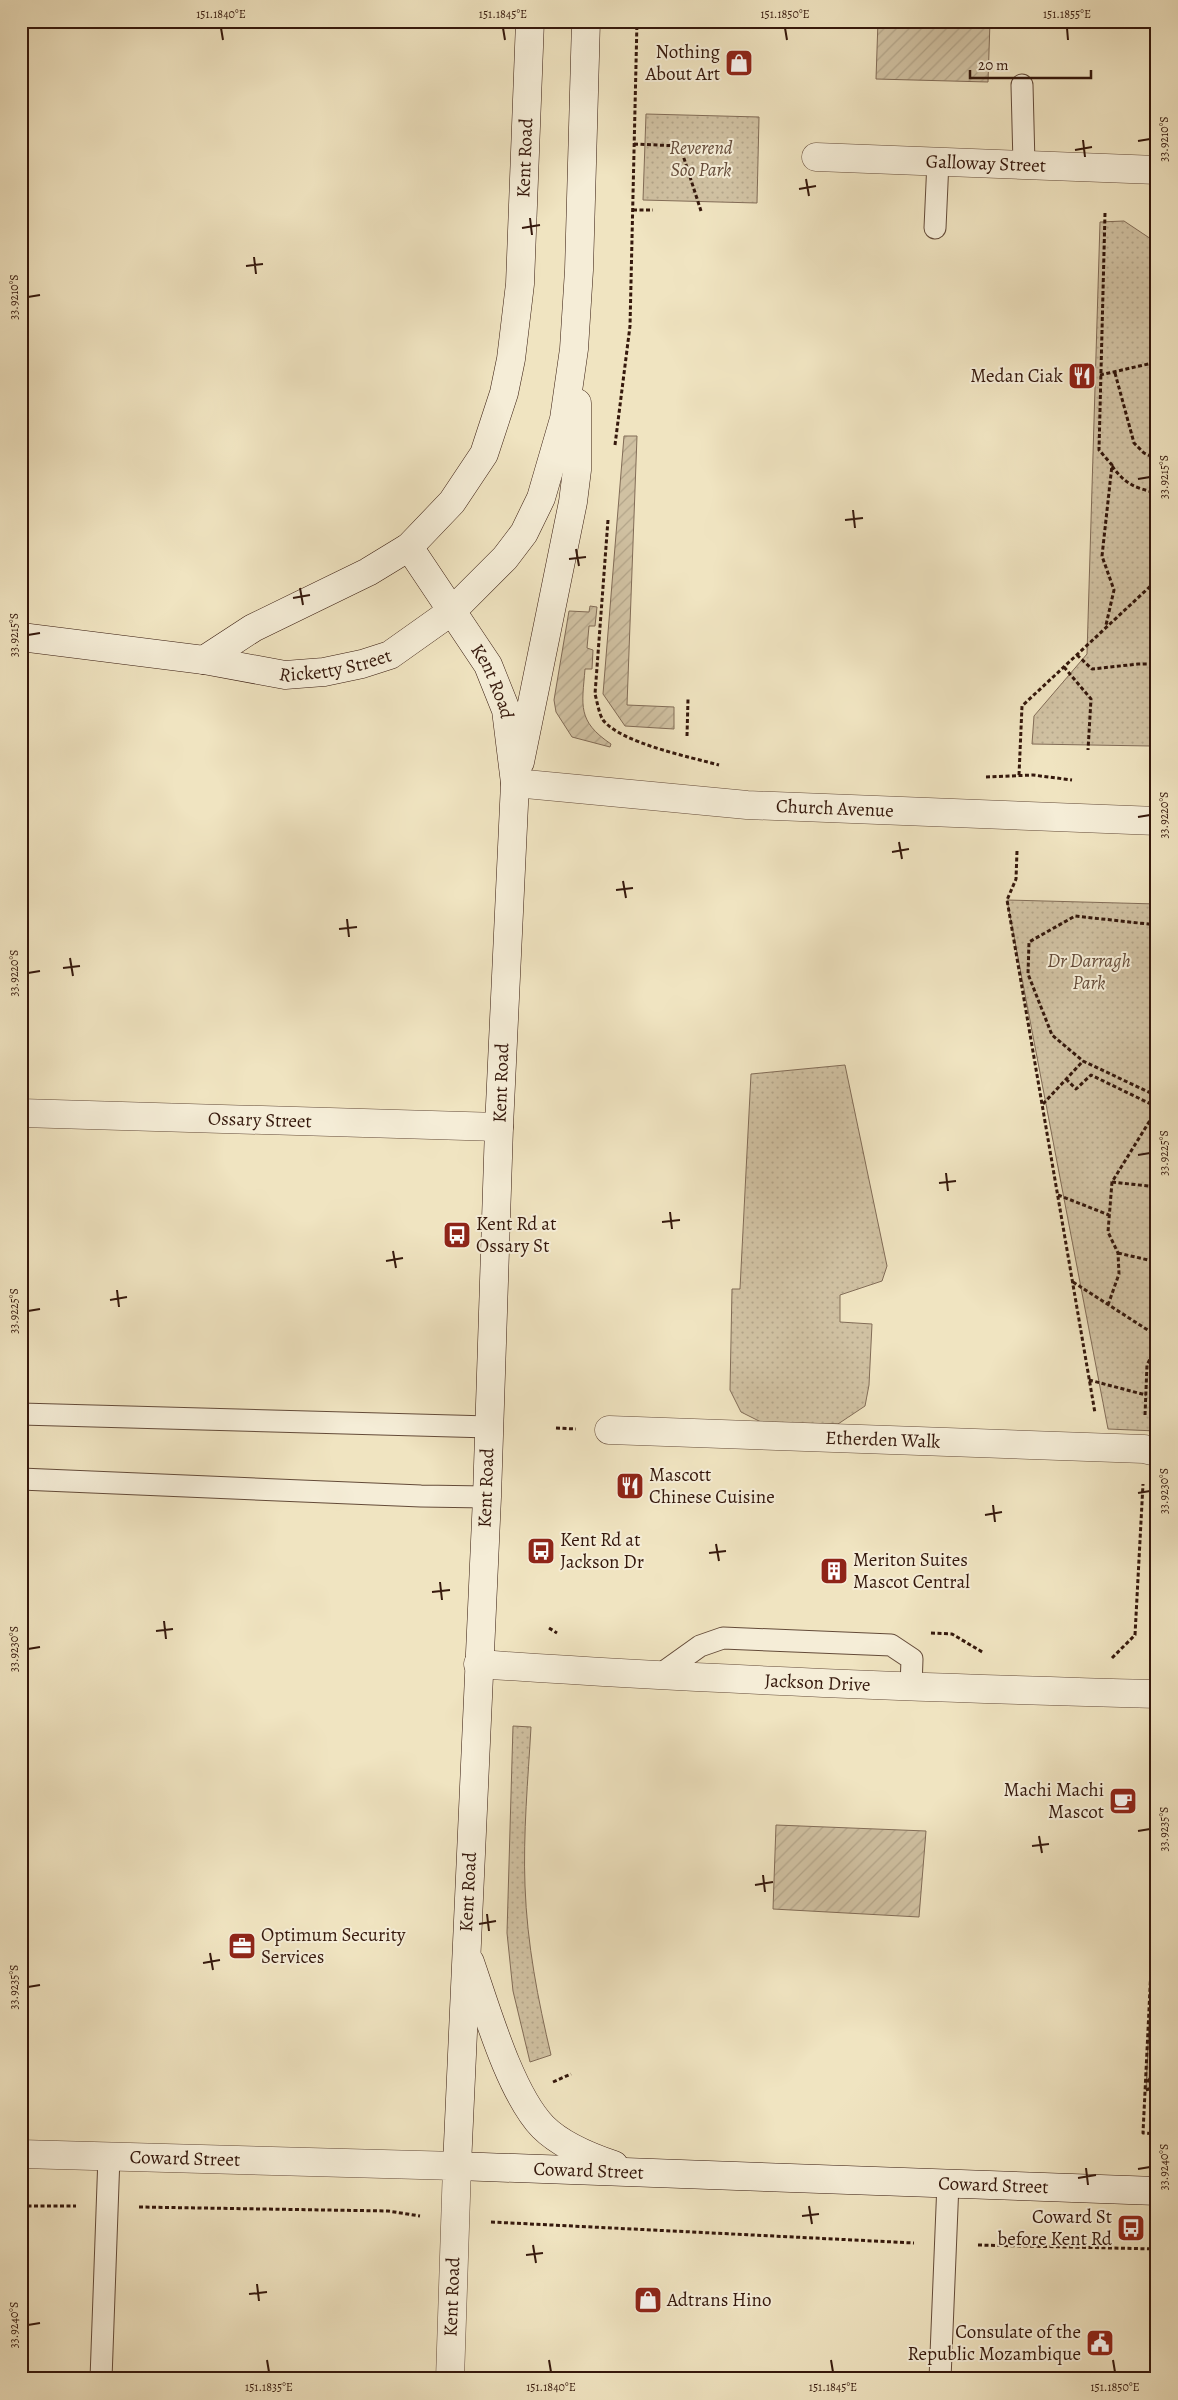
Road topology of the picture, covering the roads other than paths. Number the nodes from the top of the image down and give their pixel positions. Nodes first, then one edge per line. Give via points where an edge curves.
1 (530, 21) edge
2 (586, 21) edge
3 (1022, 85) dead end
4 (816, 157) dead end
5 (938, 161) junction
6 (1024, 164) junction
7 (1157, 170) edge
8 (936, 228) dead end
9 (574, 349) junction
10 (409, 547) junction
11 (452, 611) junction
12 (21, 637) edge
13 (204, 660) junction
14 (515, 783) junction
15 (1157, 821) edge
16 (21, 1113) edge
17 (499, 1126) junction
18 (21, 1414) edge
19 (488, 1427) junction
20 (609, 1430) dead end
21 (1150, 1450) edge
22 (21, 1479) edge
23 (487, 1497) junction
24 (478, 1664) junction
25 (658, 1676) junction
26 (911, 1687) junction
27 (1157, 1694) edge
28 (465, 1950) junction
29 (21, 2154) edge
30 (109, 2156) junction
31 (457, 2166) junction
32 (634, 2172) junction
33 (948, 2183) junction
34 (1157, 2191) edge
35 (101, 2379) edge
36 (450, 2379) edge
37 (940, 2379) edge

1 - 10 main road, Kent Road via 520,284 504,393 484,454 452,502
2 - 9 main road via 580,270
3 - 6 lane
4 - 5 main road, Galloway Street
5 - 6 main road, Galloway Street
5 - 8 lane
6 - 7 main road, Galloway Street
9 - 11 main road via 564,419 541,498 517,543
9 - 14 main road via 577,470
10 - 11 main road, Kent Road
10 - 13 main road via 368,572 253,628
11 - 13 main road, Ricketty Street via 390,655 324,672 285,675
11 - 14 main road, Kent Road via 488,665 499,690 507,717
12 - 13 main road, Ricketty Street
14 - 15 main road, Church Avenue via 747,805
14 - 17 main road, Kent Road
16 - 17 main road, Ossary Street
17 - 19 main road, Kent Road
18 - 19 lane
19 - 23 main road, Kent Road
20 - 21 main road, Etherden Walk
22 - 23 lane
23 - 24 main road, Kent Road
24 - 25 main road, Jackson Drive
24 - 28 main road, Kent Road
25 - 26 main road, Jackson Drive
25 - 26 lane via 700,1646 723,1638 891,1645 912,1659
26 - 27 main road, Jackson Drive
28 - 31 main road, Kent Road
28 - 32 main road via 521,2096 544,2127 570,2146
29 - 30 main road, Coward Street
30 - 31 main road, Coward Street
30 - 35 lane
31 - 32 main road, Coward Street
31 - 36 main road, Kent Road
32 - 33 main road, Coward Street
33 - 34 main road, Coward Street
33 - 37 lane

